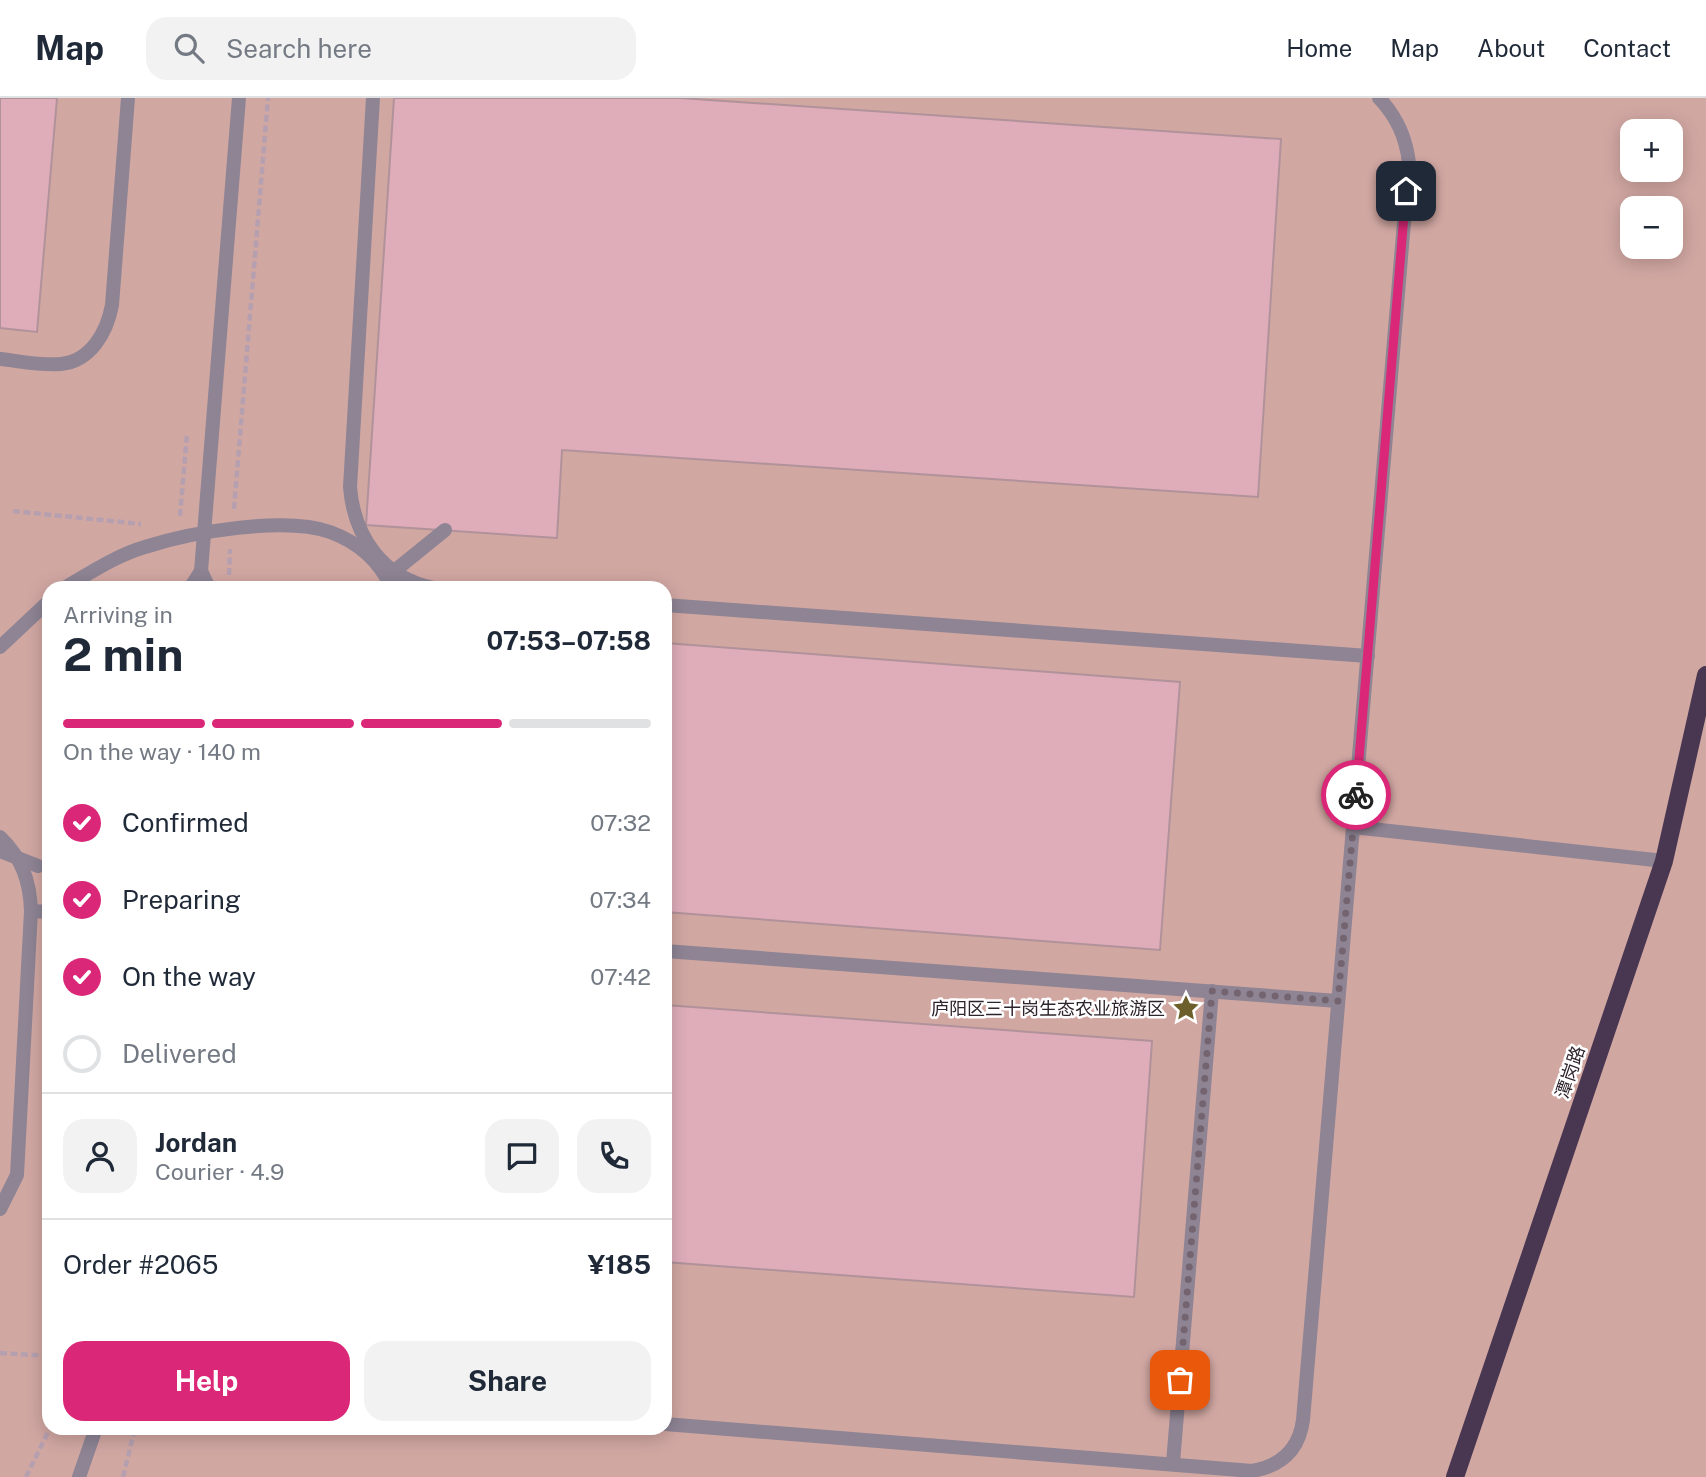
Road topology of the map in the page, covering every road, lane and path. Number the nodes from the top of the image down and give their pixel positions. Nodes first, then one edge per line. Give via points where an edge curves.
1 (128, 98) edge
2 (239, 98) edge
3 (268, 98) edge
4 (373, 98) edge
5 (1379, 98) edge
6 (0, 359) edge
7 (233, 519) dead end
8 (444, 530) dead end
9 (231, 543) dead end
10 (201, 571) junction
11 (77, 581) edge
12 (195, 581) edge
13 (206, 581) edge
14 (229, 581) edge
15 (388, 581) edge
16 (390, 581) edge
17 (412, 581) edge
18 (672, 606) edge
19 (42, 608) edge
20 (0, 647) edge
21 (1368, 656) junction
22 (1706, 675) edge
23 (1353, 827) junction
24 (0, 837) edge
25 (0, 852) edge
26 (1664, 861) junction
27 (42, 867) edge
28 (31, 911) junction
29 (42, 912) edge
30 (672, 952) edge
31 (1212, 991) junction
32 (1338, 1001) junction
33 (0, 1209) edge
34 (0, 1353) edge
35 (42, 1356) edge
36 (672, 1425) edge
37 (47, 1435) edge
38 (94, 1435) edge
39 (133, 1435) edge
40 (1173, 1463) junction
41 (26, 1477) edge
42 (79, 1477) edge
43 (123, 1477) edge
44 (1455, 1477) edge

1 - 6 street via 112,305 105,331 88,352 61,364
2 - 10 street
3 - 7 path
4 - 17 street via 352,508 368,546 382,562
5 - 21 street via 1400,127 1409,163
8 - 16 street, bridge
9 - 14 path
10 - 12 street
10 - 13 street
11 - 15 street, bridge via 143,547 203,533 264,527 330,532 363,550
18 - 21 street
19 - 20 street
21 - 23 street
22 - 26 main road, 潭岗路
23 - 26 street
23 - 32 street
24 - 28 street via 26,875
25 - 27 street, bridge
26 - 44 main road, 潭岗路
28 - 29 street
28 - 33 street via 17,1175
30 - 31 street
31 - 32 street
31 - 40 street
32 - 40 street via 1301,1433 1287,1456 1264,1469
34 - 35 path
36 - 40 street
37 - 41 path
38 - 42 street
39 - 43 path

